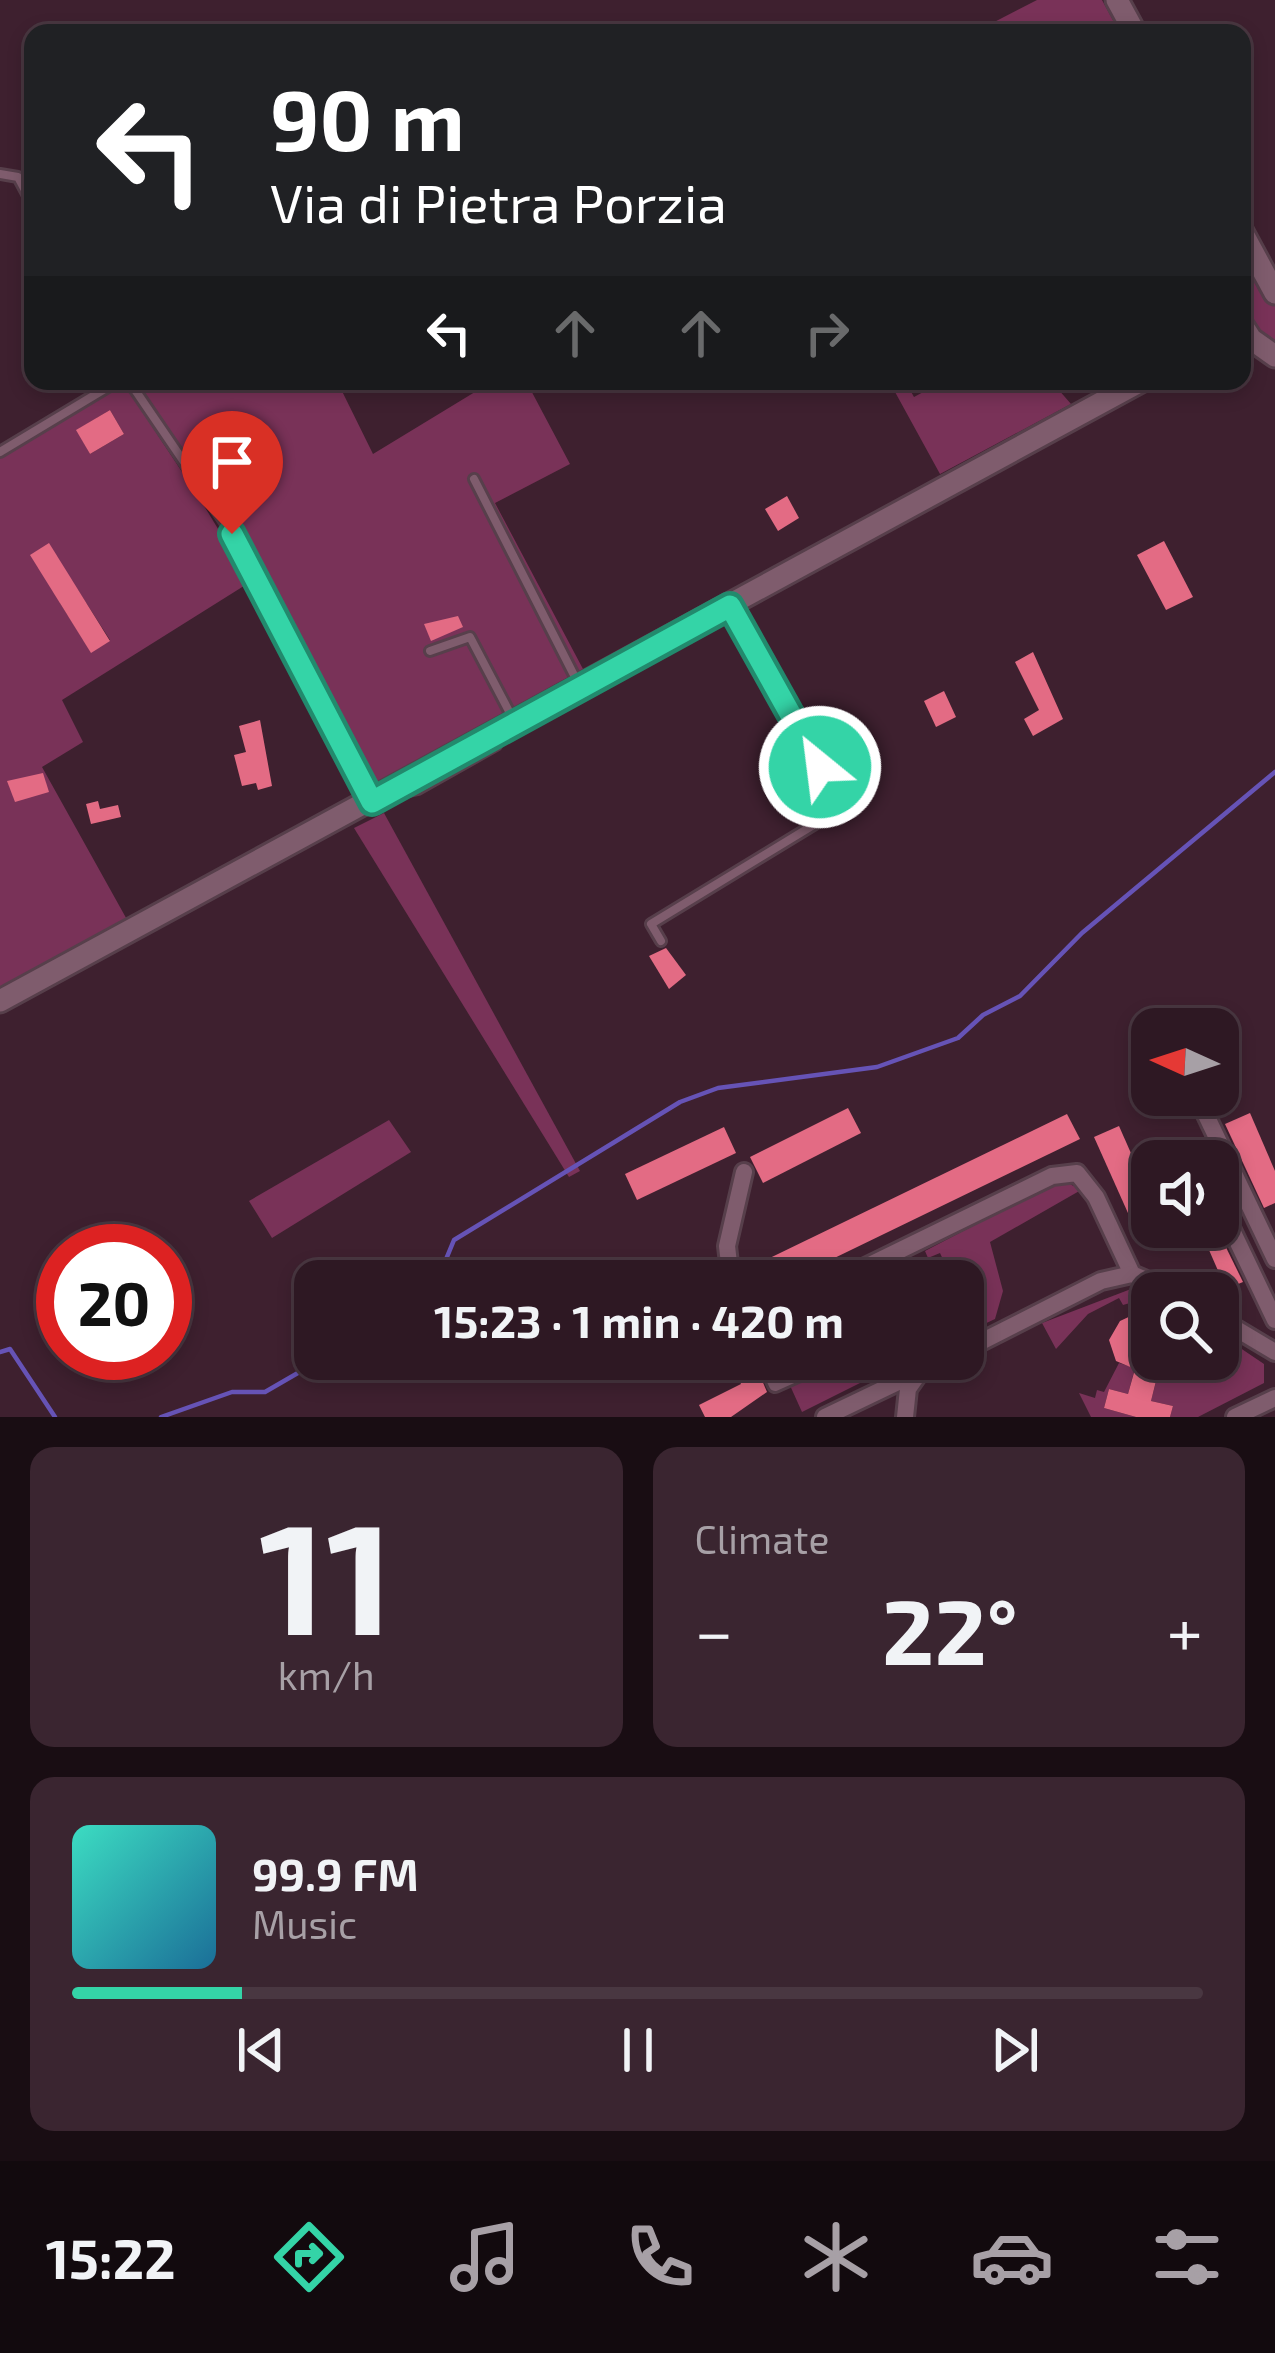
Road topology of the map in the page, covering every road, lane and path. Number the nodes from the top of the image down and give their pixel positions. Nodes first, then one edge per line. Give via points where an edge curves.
1 (0, 174) edge
2 (24, 190) edge
3 (1252, 270) edge
4 (1275, 293) edge
5 (103, 390) edge
6 (135, 390) edge
7 (1125, 390) edge
8 (0, 452) edge
9 (474, 479) dead end
10 (730, 606) junction
11 (430, 651) dead end
12 (581, 688) junction
13 (509, 727) junction
14 (377, 799) junction
15 (661, 941) dead end
16 (0, 1001) edge
17 (1206, 1116) edge
18 (744, 1172) dead end
19 (1239, 1245) edge
20 (1275, 1259) edge
21 (729, 1260) edge
22 (880, 1260) edge
23 (1131, 1272) edge
24 (1131, 1274) edge
25 (1275, 1320) edge
26 (1239, 1332) edge
27 (984, 1340) edge
28 (1274, 1354) edge
29 (901, 1380) edge
30 (914, 1380) edge
31 (1271, 1396) edge
32 (825, 1417) edge
33 (905, 1417) edge
34 (1235, 1417) edge

1 - 2 lane via 17,177
3 - 4 street
5 - 8 lane
6 - 14 lane via 232,534
7 - 10 street
9 - 12 lane
10 - 12 street
10 - 15 lane via 843,807 651,924
11 - 13 lane via 470,637
12 - 13 street
13 - 14 street
14 - 16 street
17 - 20 street
18 - 21 street
19 - 25 street
22 - 23 street via 1052,1176 1077,1173
24 - 27 street via 1101,1281
26 - 28 street
29 - 32 street
30 - 33 street
31 - 34 street

